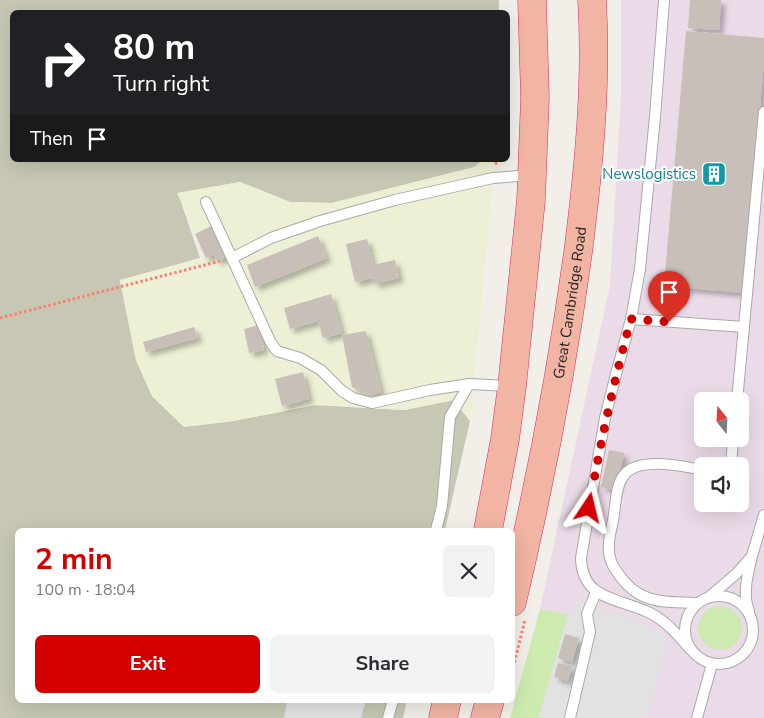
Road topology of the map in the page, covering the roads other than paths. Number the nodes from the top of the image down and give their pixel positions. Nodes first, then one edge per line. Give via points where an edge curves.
1 (532, 0) edge
2 (592, 0) edge
3 (664, 0) edge
4 (764, 112) edge
5 (532, 175) junction
6 (206, 202) dead end
7 (232, 258) junction
8 (631, 319) junction
9 (744, 327) junction
10 (469, 384) junction
11 (512, 386) junction
12 (738, 392) edge
13 (694, 469) edge
14 (764, 515) edge
15 (436, 528) edge
16 (488, 528) edge
17 (752, 556) junction
18 (515, 589) edge
19 (596, 592) junction
20 (708, 597) junction
21 (697, 603) junction
22 (750, 616) junction
23 (690, 649) junction
24 (712, 664) junction
25 (392, 703) edge
26 (446, 703) edge
27 (489, 703) edge
28 (388, 718) edge
29 (443, 718) edge
30 (485, 718) edge
31 (570, 718) edge
32 (697, 718) edge

1 - 5 highway via 535,98
2 - 18 highway, Great Cambridge Road via 594,52 590,139 575,272 555,402
3 - 8 lane via 656,117 641,260
4 - 9 lane
5 - 7 lane via 492,178 395,200 271,238
5 - 11 highway
6 - 7 lane
7 - 10 lane via 277,351 300,358 321,370 353,398 372,403
8 - 9 lane
8 - 19 lane via 605,418 581,558 586,582
9 - 12 lane
10 - 11 lane
10 - 15 lane via 450,416 442,506
11 - 16 highway
13 - 21 lane via 652,464 628,471 617,492 608,545 612,566 633,591 658,602
14 - 17 lane
17 - 20 lane
17 - 22 lane via 746,604
19 - 23 lane via 649,612 672,629
19 - 31 lane via 587,614 590,632
20 - 21 lane
20 - 22 lane via 733,598
21 - 23 lane via 685,625
22 - 24 lane via 753,637 742,656 733,662
23 - 24 lane
24 - 32 lane
25 - 28 lane
26 - 29 highway
27 - 30 highway

